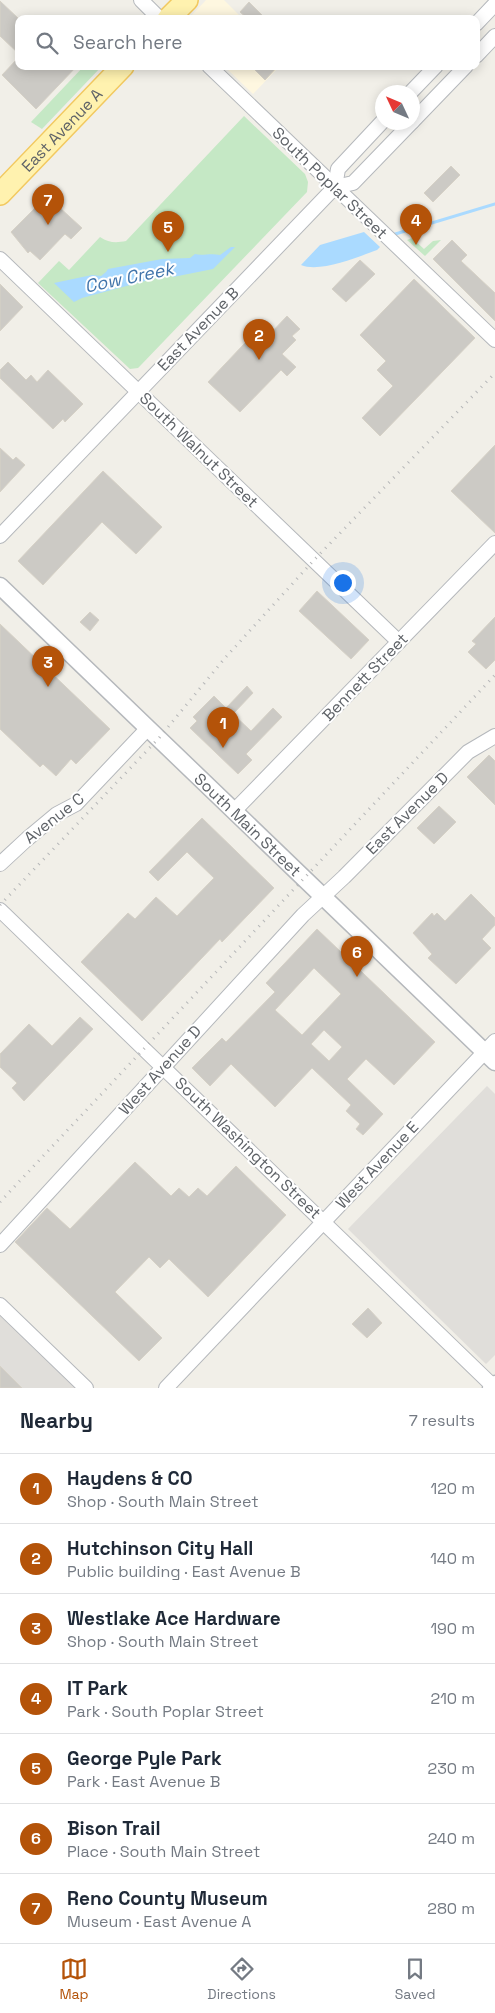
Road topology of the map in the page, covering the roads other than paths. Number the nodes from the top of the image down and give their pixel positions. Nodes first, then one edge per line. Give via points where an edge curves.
1 (141, 0) edge
2 (186, 0) edge
3 (495, 4) edge
4 (156, 15) edge
5 (172, 15) edge
6 (480, 20) edge
7 (495, 36) edge
8 (480, 52) edge
9 (119, 70) edge
10 (213, 70) edge
11 (432, 70) edge
12 (462, 70) edge
13 (418, 85) edge
14 (420, 114) edge
15 (375, 129) edge
16 (404, 130) edge
17 (335, 187) junction
18 (0, 194) edge
19 (0, 259) edge
20 (495, 340) edge
21 (138, 391) junction
22 (0, 536) edge
23 (495, 543) edge
24 (0, 586) edge
25 (399, 642) junction
26 (148, 728) junction
27 (495, 736) edge
28 (234, 811) junction
29 (0, 864) edge
30 (323, 896) junction
31 (0, 910) edge
32 (491, 1051) edge
33 (163, 1066) junction
34 (324, 1222) junction
35 (0, 1245) edge
36 (0, 1305) edge
37 (493, 1386) edge
38 (86, 1388) edge
39 (166, 1388) edge

1 - 4 street
2 - 5 main road
3 - 6 street
7 - 8 street
9 - 18 main road, East Avenue A
10 - 17 street, South Poplar Street
11 - 13 street
12 - 14 street, East Avenue B
15 - 17 street, East Avenue B via 338,169
16 - 17 street, East Avenue B via 353,183
17 - 20 street, South Poplar Street
17 - 21 street, East Avenue B
19 - 21 street, South Walnut Street
21 - 22 street, East Avenue B
21 - 25 street, South Walnut Street
23 - 25 street, Bennett Street
24 - 26 street, South Main Street
25 - 28 street, Bennett Street
26 - 28 street, South Main Street
26 - 29 street, Avenue C via 76,804 57,814
27 - 30 street, East Avenue D via 468,752
28 - 30 street, South Main Street
30 - 32 street, South Main Street
30 - 33 street, West Avenue D
31 - 33 street, South Washington Street
32 - 34 street, West Avenue E
33 - 34 street, South Washington Street
33 - 35 street, West Avenue D
34 - 37 street, South Washington Street
34 - 39 street, West Avenue E
36 - 38 street

